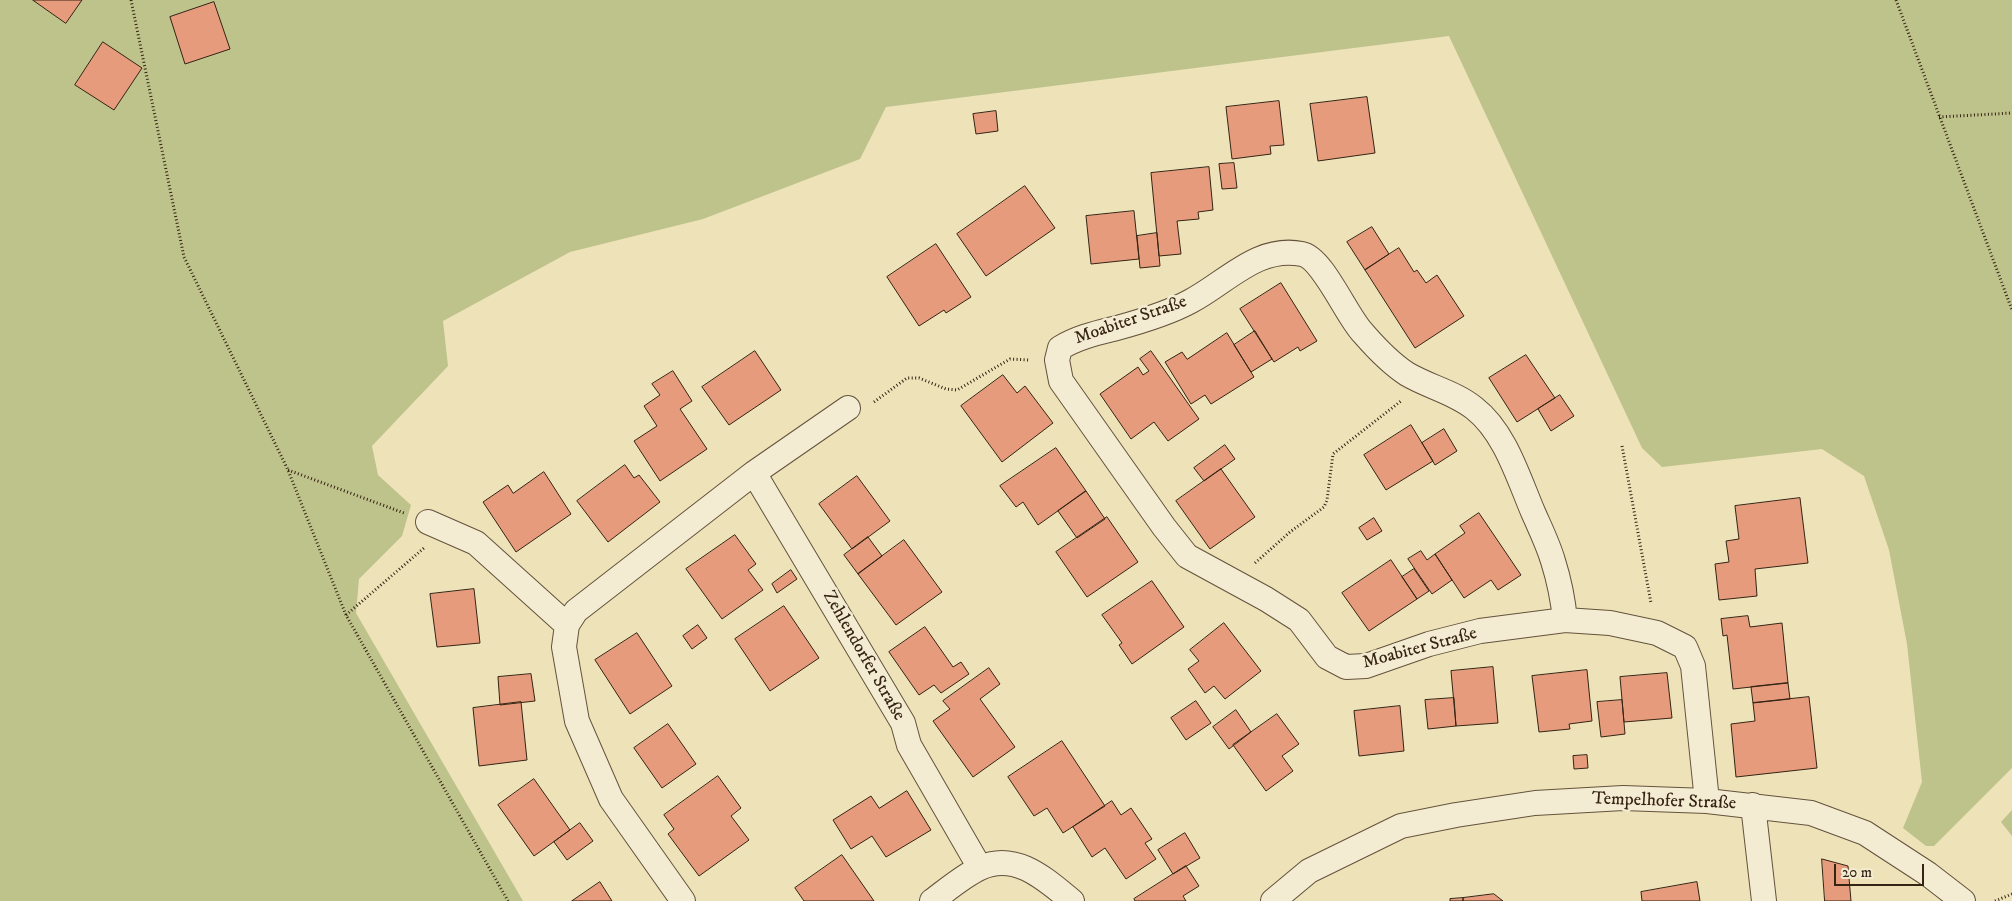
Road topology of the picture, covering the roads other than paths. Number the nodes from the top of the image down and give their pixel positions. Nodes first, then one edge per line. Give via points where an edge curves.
1 (848, 408) road end
2 (754, 473) junction
3 (437, 525) road end
4 (1565, 620) junction
5 (567, 625) junction
6 (1706, 801) junction
7 (1753, 805) junction
8 (980, 868) junction
9 (683, 901) edge
10 (932, 901) edge
11 (1072, 901) edge
12 (1272, 901) edge
13 (1764, 901) edge
14 (1963, 901) edge

1 - 2 street
2 - 5 street via 576,611
2 - 8 street, Zehlendorfer Straße via 903,723 909,745
3 - 5 street via 476,543
4 - 4 street, Moabiter Straße via 1553,559 1496,432 1476,409 1454,394 1408,374 1381,353 1354,324 1318,266 1304,254 1280,251 1255,259 1190,302 1132,324 1073,340 1060,348 1057,360 1061,381 1187,556 1298,620 1327,657 1346,667 1366,666 1429,644 1480,632
4 - 6 street, Moabiter Straße via 1610,623 1657,633 1685,647 1693,666
5 - 9 street via 564,647 577,721 612,799
6 - 7 street, Tempelhofer Straße
6 - 12 street, Tempelhofer Straße via 1623,798 1535,803 1401,826 1309,871
7 - 13 street
7 - 14 street, Tempelhofer Straße via 1811,813 1865,833
8 - 10 street
8 - 11 street via 999,862 1019,864

